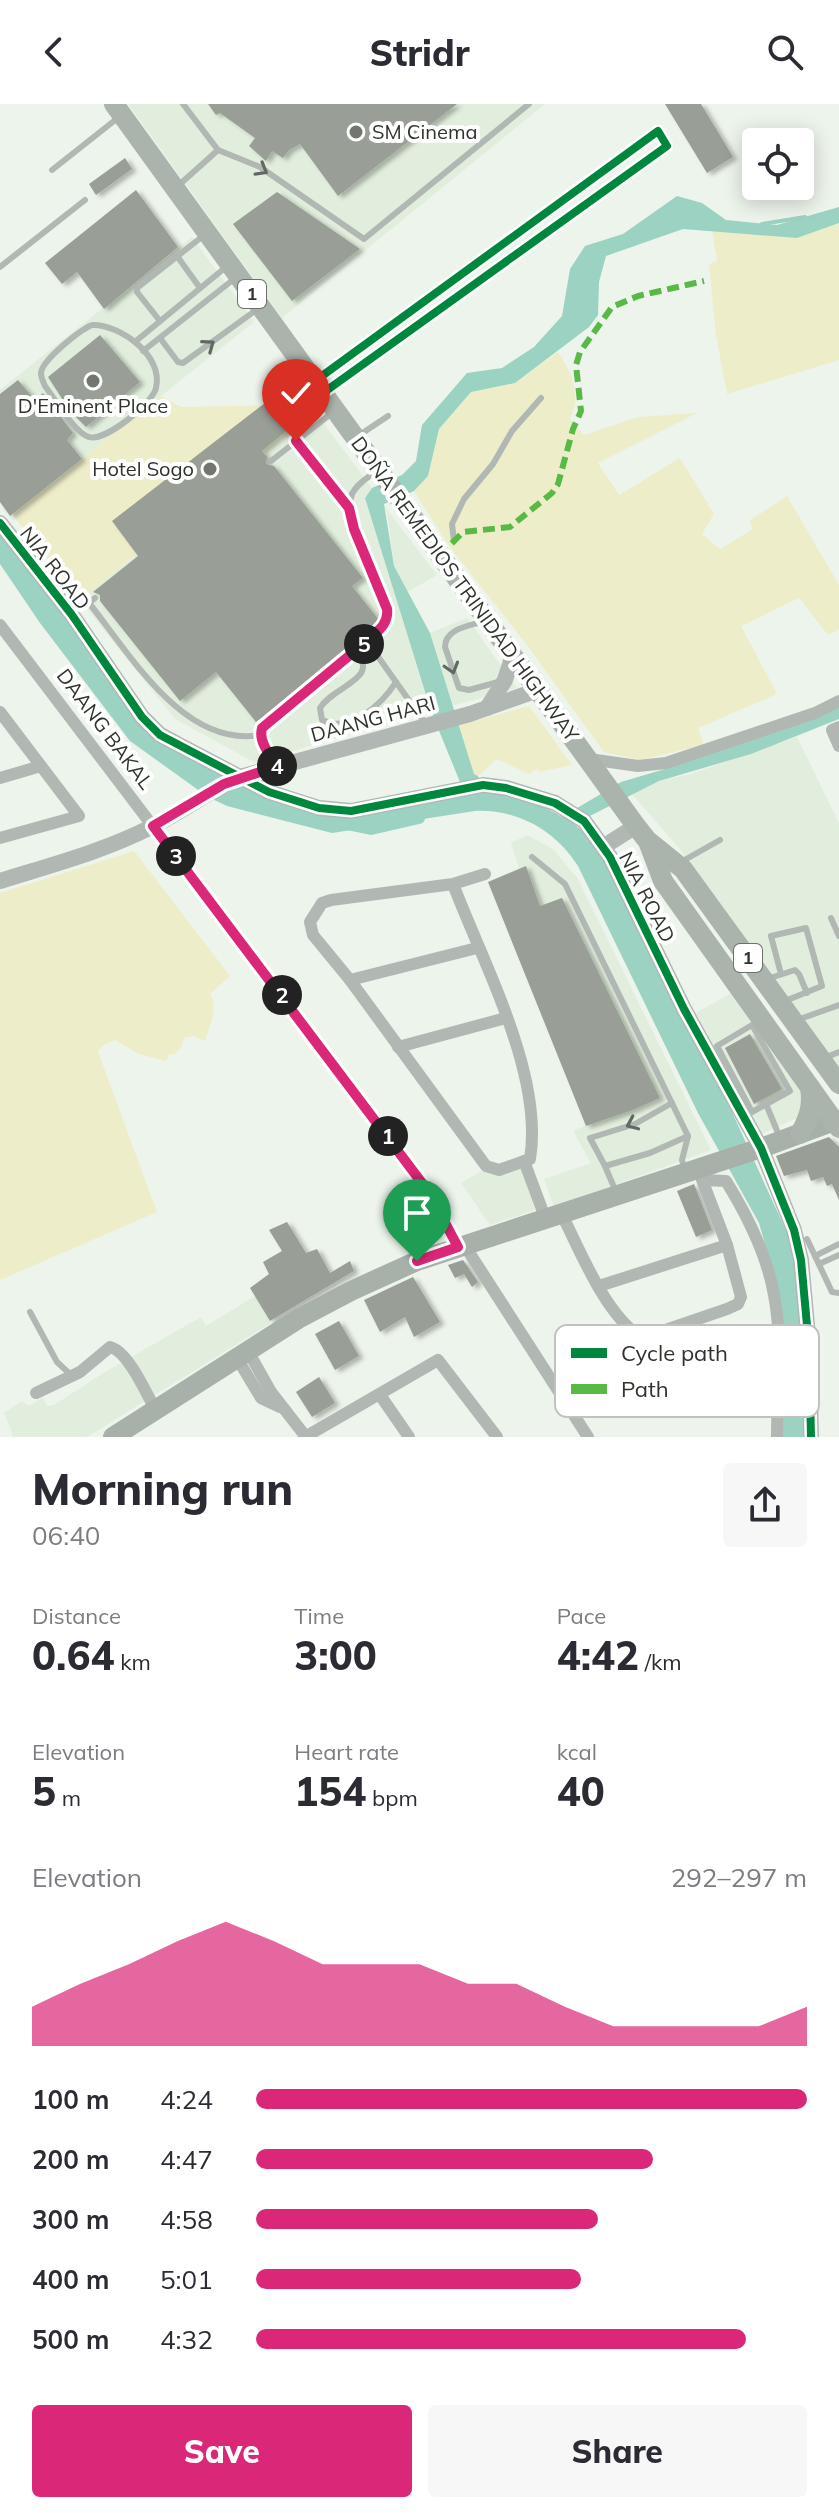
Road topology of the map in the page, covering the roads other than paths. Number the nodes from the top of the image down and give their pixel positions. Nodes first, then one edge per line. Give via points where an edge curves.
1 (183, 104) edge
2 (529, 104) edge
3 (118, 110) edge
4 (218, 150) junction
5 (52, 170) dead end
6 (176, 188) junction
7 (85, 200) dead end
8 (208, 232) junction
9 (177, 256) junction
10 (0, 267) edge
11 (235, 269) junction
12 (200, 288) junction
13 (262, 307) junction
14 (160, 321) junction
15 (160, 338) junction
16 (136, 341) junction
17 (143, 351) junction
18 (319, 387) junction
19 (541, 398) dead end
20 (335, 410) junction
21 (388, 416) dead end
22 (355, 438) junction
23 (296, 441) junction
24 (271, 461) dead end
25 (383, 477) junction
26 (349, 508) junction
27 (0, 523) edge
28 (454, 541) dead end
29 (95, 598) dead end
30 (488, 619) junction
31 (0, 625) edge
32 (367, 641) junction
33 (355, 651) junction
34 (513, 655) junction
35 (526, 672) junction
36 (505, 680) junction
37 (396, 682) junction
38 (538, 690) junction
39 (839, 701) edge
40 (487, 708) junction
41 (2, 718) edge
42 (432, 724) junction
43 (839, 727) edge
44 (260, 735) junction
45 (839, 746) edge
46 (589, 759) junction
47 (41, 766) junction
48 (278, 766) junction
49 (0, 778) edge
50 (232, 781) junction
51 (153, 826) junction
52 (642, 833) junction
53 (0, 838) edge
54 (720, 840) dead end
55 (603, 847) junction
56 (532, 857) dead end
57 (674, 868) junction
58 (485, 874) dead end
59 (0, 881) edge
60 (453, 884) junction
61 (831, 918) dead end
62 (839, 936) edge
63 (477, 948) junction
64 (773, 977) junction
65 (350, 980) junction
66 (807, 993) junction
67 (781, 1002) junction
68 (839, 1005) edge
69 (506, 1018) junction
70 (793, 1021) junction
71 (756, 1022) junction
72 (398, 1047) junction
73 (830, 1055) edge
74 (839, 1084) edge
75 (810, 1087) junction
76 (672, 1103) junction
77 (766, 1104) junction
78 (837, 1118) edge
79 (688, 1136) junction
80 (791, 1138) junction
81 (756, 1150) junction
82 (524, 1161) junction
83 (605, 1166) junction
84 (700, 1171) junction
85 (617, 1195) junction
86 (554, 1217) junction
87 (807, 1239) dead end
88 (839, 1244) edge
89 (727, 1245) junction
90 (462, 1246) junction
91 (839, 1255) edge
92 (815, 1256) junction
93 (819, 1264) junction
94 (599, 1286) junction
95 (839, 1293) edge
96 (30, 1312) dead end
97 (627, 1325) edge
98 (679, 1325) edge
99 (778, 1325) edge
100 (807, 1325) edge
101 (242, 1355) junction
102 (71, 1375) junction
103 (555, 1387) edge
104 (36, 1393) dead end
105 (380, 1395) junction
106 (155, 1409) junction
107 (575, 1417) edge
108 (777, 1417) edge
109 (811, 1417) edge
110 (125, 1434) edge
111 (306, 1437) edge
112 (409, 1437) edge
113 (497, 1437) edge
114 (588, 1437) edge
115 (777, 1437) edge
116 (811, 1437) edge

1 - 4 lane
4 -> 2 lane via 260,167 364,239
3 - 5 lane
3 - 6 highway, DOÑA REMEDIOS TRINIDAD HIGHWAY / 1
4 - 6 lane
6 - 8 highway, DOÑA REMEDIOS TRINIDAD HIGHWAY / 1
7 - 10 lane
8 - 9 lane
8 - 11 highway, DOÑA REMEDIOS TRINIDAD HIGHWAY / 1
9 - 12 lane
9 - 14 lane via 137,288
11 - 12 lane
11 - 13 highway, DOÑA REMEDIOS TRINIDAD HIGHWAY / 1
11 - 15 lane
12 - 14 lane
15 -> 13 lane via 183,363
13 - 18 highway, DOÑA REMEDIOS TRINIDAD HIGHWAY / 1
14 - 16 lane
15 - 17 lane
16 - 17 lane
16 - 17 lane via 105,325 92,325 80,330 41,371 45,386 86,436 110,433 151,399 157,384
18 - 18 street via 667,146 658,131
18 - 20 highway, DOÑA REMEDIOS TRINIDAD HIGHWAY / 1
19 - 28 lane via 464,499 452,524
20 - 22 highway, DOÑA REMEDIOS TRINIDAD HIGHWAY / 1
20 - 23 lane
21 - 22 lane
22 - 25 highway, DOÑA REMEDIOS TRINIDAD HIGHWAY / 1
23 - 24 lane
23 - 26 lane
25 - 26 lane via 358,486
25 - 30 highway, DOÑA REMEDIOS TRINIDAD HIGHWAY / 1
26 - 32 lane via 387,609 382,628
27 - 50 street, NIA ROAD via 142,717 160,735
29 - 44 lane via 89,603 187,717 229,736
30 - 34 highway, DOÑA REMEDIOS TRINIDAD HIGHWAY / 1
30 -> 36 lane via 449,634 445,647 459,688
31 - 51 street, DAANG BAKAL
32 - 33 lane
32 - 37 lane
33 - 37 lane via 364,660 362,674 325,700 322,720 359,717 386,699
33 - 44 lane via 271,719
34 - 35 highway, DOÑA REMEDIOS TRINIDAD HIGHWAY / 1
34 - 36 street
35 - 36 lane
35 - 38 highway, DOÑA REMEDIOS TRINIDAD HIGHWAY / 1
36 - 40 street
37 - 42 lane
38 - 40 street, DAANG HARI
38 - 46 highway, DOÑA REMEDIOS TRINIDAD HIGHWAY / 1
39 - 46 street via 666,763 638,766
40 - 42 street, DAANG HARI
41 - 47 street
42 - 48 street, DAANG HARI
43 - 45 street via 832,730
44 - 48 lane
46 - 52 highway, DOÑA REMEDIOS TRINIDAD HIGHWAY / 1
47 - 49 street
47 - 53 street via 79,816
48 - 50 street, DAANG HARI
50 - 51 street, DAANG HARI
50 - 55 street, NIA ROAD via 319,808 351,811 475,787 525,793 578,817
51 - 59 street, DAANG HARI
51 - 90 street, DAANG BAKAL via 420,1179
52 - 55 street
52 - 57 highway, 1
52 - 71 highway, DOÑA REMEDIOS TRINIDAD HIGHWAY / 1 via 663,881
54 - 57 lane
55 - 81 street, NIA ROAD
56 - 76 lane via 565,884
57 - 64 highway, 1 via 683,869
57 - 78 highway, 1
58 - 60 street
60 - 63 street
60 - 65 street via 322,903 310,922 313,935
61 - 62 lane
63 - 65 street
63 - 69 street
64 - 66 lane via 798,971
64 - 66 lane via 771,936 806,928 822,984
64 - 67 highway, 1
65 - 72 street
66 - 67 lane
67 - 70 highway, 1
68 - 70 lane
69 - 72 street
69 - 82 street via 534,1121 530,1159
70 - 73 highway, 1
71 - 75 highway, DOÑA REMEDIOS TRINIDAD HIGHWAY / 1
71 - 77 lane via 790,1091
71 - 77 lane via 717,1046 752,1112
72 - 82 street via 486,1166 499,1170
73 - 74 highway, 1
75 - 78 highway, DOÑA REMEDIOS TRINIDAD HIGHWAY / 1
75 - 80 highway via 810,1113
76 - 79 lane
76 -> 83 lane via 635,1124 590,1138
77 - 80 lane
78 - 80 main road
79 - 83 lane
79 - 84 lane via 682,1160
80 - 81 main road
81 - 84 main road
81 - 100 street, NIA ROAD via 794,1230
82 - 86 street
83 - 85 lane
84 - 85 main road
84 - 89 street
84 - 99 street via 726,1181 739,1202 767,1266
85 - 86 main road
86 - 90 main road
86 - 94 street
87 - 92 lane
88 - 92 lane
89 - 94 street
89 - 98 street via 740,1289 738,1304
90 - 101 main road via 351,1291
90 - 103 street, DAANG BAKAL
91 - 93 lane
92 - 93 lane
93 - 95 lane via 832,1292
94 - 97 street
96 - 102 lane via 57,1362
101 - 106 main road
101 - 111 street
102 - 104 street
102 - 106 street via 104,1350 117,1349
105 - 111 street
105 - 112 street
105 - 113 street via 438,1360
106 - 110 main road
107 - 114 street, DAANG BAKAL
108 - 115 street
109 - 116 street, NIA ROAD

